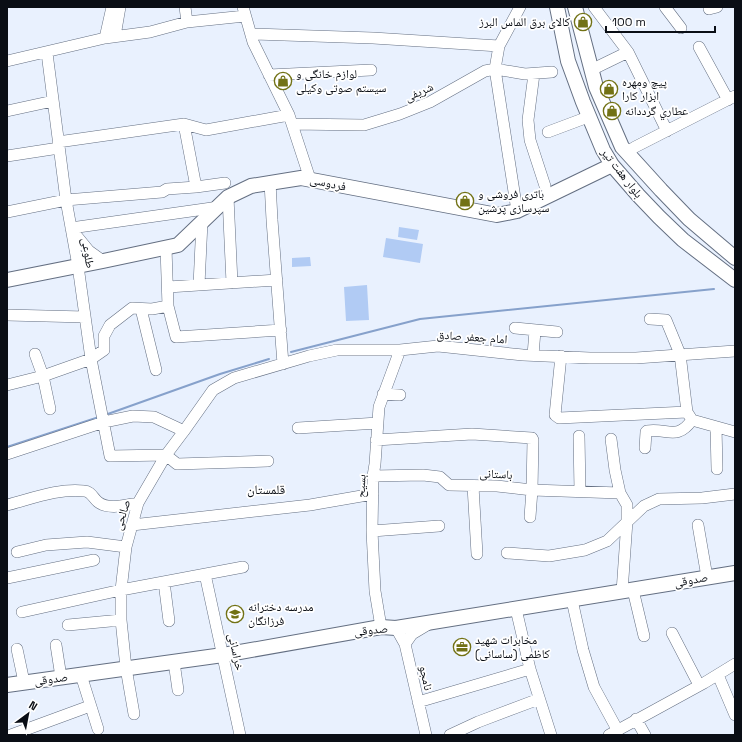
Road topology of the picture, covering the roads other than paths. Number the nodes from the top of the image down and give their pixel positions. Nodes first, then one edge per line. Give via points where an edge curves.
1 (112, 7) edge
2 (120, 7) edge
3 (185, 7) edge
4 (520, 7) edge
5 (557, 7) edge
6 (594, 7) edge
7 (665, 7) edge
8 (577, 8) edge
9 (244, 11) edge
10 (187, 22) junction
11 (681, 28) dead end
12 (251, 34) junction
13 (110, 37) junction
14 (499, 46) junction
15 (699, 48) dead end
16 (628, 52) junction
17 (47, 53) junction
18 (7, 61) edge
19 (495, 69) junction
20 (371, 70) dead end
21 (591, 70) junction
22 (552, 72) dead end
23 (534, 74) junction
24 (269, 75) junction
25 (731, 98) edge
26 (53, 101) junction
27 (7, 111) edge
28 (588, 117) junction
29 (291, 120) junction
30 (184, 124) junction
31 (667, 131) junction
32 (548, 132) dead end
33 (58, 145) junction
34 (627, 152) junction
35 (7, 156) edge
36 (612, 164) junction
37 (310, 179) junction
38 (270, 182) junction
39 (225, 183) dead end
40 (545, 186) dead end
41 (196, 188) junction
42 (66, 200) junction
43 (223, 202) junction
44 (517, 211) junction
45 (7, 212) edge
46 (202, 222) junction
47 (71, 228) junction
48 (166, 248) junction
49 (735, 258) edge
50 (103, 262) junction
51 (78, 266) junction
52 (7, 280) edge
53 (277, 280) junction
54 (735, 280) edge
55 (232, 283) junction
56 (199, 285) junction
57 (168, 287) junction
58 (168, 306) junction
59 (141, 309) junction
60 (7, 315) edge
61 (85, 316) junction
62 (650, 319) dead end
63 (515, 328) dead end
64 (280, 330) junction
65 (535, 331) junction
66 (557, 332) dead end
67 (400, 350) junction
68 (735, 351) edge
69 (35, 354) dead end
70 (680, 354) junction
71 (533, 355) junction
72 (561, 356) junction
73 (91, 359) junction
74 (284, 364) junction
75 (156, 370) dead end
76 (43, 376) junction
77 (7, 385) edge
78 (213, 390) joint
79 (383, 394) junction
80 (400, 395) dead end
81 (50, 408) dead end
82 (689, 416) junction
83 (104, 422) junction
84 (378, 423) junction
85 (716, 427) junction
86 (298, 428) dead end
87 (184, 431) junction
88 (735, 432) edge
89 (578, 436) dead end
90 (611, 439) dead end
91 (376, 440) junction
92 (646, 448) dead end
93 (7, 454) edge
94 (166, 455) junction
95 (268, 461) dead end
96 (717, 469) dead end
97 (373, 476) junction
98 (473, 486) junction
99 (532, 490) junction
100 (580, 491) junction
101 (620, 492) junction
102 (373, 494) junction
103 (735, 494) edge
104 (138, 503) junction
105 (7, 505) edge
106 (530, 517) dead end
107 (627, 521) junction
108 (132, 525) junction
109 (698, 525) dead end
110 (439, 526) dead end
111 (372, 531) junction
112 (126, 547) junction
113 (17, 552) dead end
114 (507, 553) dead end
115 (477, 554) dead end
116 (94, 560) dead end
117 (243, 567) dead end
118 (735, 573) edge
119 (205, 574) junction
120 (707, 577) junction
121 (7, 578) edge
122 (164, 582) junction
123 (121, 590) junction
124 (627, 591) junction
125 (572, 600) junction
126 (516, 609) junction
127 (22, 612) dead end
128 (121, 620) junction
129 (169, 621) dead end
130 (431, 622) junction
131 (68, 625) dead end
132 (381, 627) junction
133 (396, 628) junction
134 (672, 633) dead end
135 (644, 636) dead end
136 (405, 644) junction
137 (56, 645) dead end
138 (17, 648) dead end
139 (223, 655) junction
140 (174, 662) junction
141 (735, 664) edge
142 (126, 668) junction
143 (530, 669) junction
144 (718, 674) junction
145 (80, 675) junction
146 (61, 677) junction
147 (24, 682) junction
148 (7, 684) edge
149 (699, 685) junction
150 (178, 690) dead end
151 (539, 699) junction
152 (418, 702) junction
153 (90, 706) junction
154 (134, 714) dead end
155 (735, 715) edge
156 (636, 719) junction
157 (98, 729) dead end
158 (613, 733) edge
159 (11, 735) edge
160 (240, 735) edge
161 (426, 735) edge
162 (450, 735) edge
163 (551, 735) edge
164 (645, 735) edge

1 - 13 street
2 - 13 street
3 - 10 street
4 - 14 street
5 - 28 main road, بلوار هفت تیر via 568,61
6 - 16 street
7 - 11 street
8 - 21 main road, بلوار هفت تیر
9 - 10 street
9 - 12 street
10 - 13 street via 150,32
12 - 14 street
12 - 24 street
13 - 17 street
14 - 19 street
15 - 25 street
16 - 21 street
16 - 31 street
17 - 18 street
17 - 26 street, طلوعی
19 - 23 street, شریفی
19 - 29 street, شریفی via 485,71 430,102 364,125
19 - 44 street
20 - 24 street
21 - 34 main road, بلوار هفت تیر via 613,127
22 - 23 street, شریفی
23 - 40 street via 528,120 530,140
24 - 29 street
25 - 31 street
26 - 27 street
26 - 33 street, طلوعی
28 - 32 street
28 - 36 main road, بلوار هفت تیر via 600,146
29 - 30 street, شریفی via 206,130
29 - 37 street
30 - 33 street
30 - 41 street
31 - 34 street
33 - 35 street
33 - 42 street, طلوعی
34 - 49 main road, بلوار هفت تیر via 689,219
36 - 44 main road, فردوسی
36 - 54 main road, بلوار هفت تیر via 638,196 683,240
37 - 38 main road, فردوسی
37 - 44 main road, فردوسی via 497,216
38 - 43 main road, فردوسی via 251,186
38 - 53 street
39 - 41 street
41 - 42 street via 167,188 162,192
42 - 45 street
42 - 47 street, طلوعی
43 - 46 main road, فردوسی
43 - 47 street
43 - 55 street
46 - 48 main road, فردوسی via 178,245
46 - 56 street
47 - 50 street via 89,251
47 - 51 street, طلوعی
48 - 50 main road, فردوسی
48 - 57 street
50 - 51 main road, فردوسی
51 - 52 main road, فردوسی
51 - 61 street, طلوعی
53 - 55 street
53 - 64 street
55 - 56 street
56 - 57 street
57 - 58 street
58 - 59 street
58 - 64 street via 176,337
59 - 73 street via 132,308 110,325 104,336 104,350
59 - 75 street
60 - 61 street
61 - 73 street, طلوعی
62 - 70 street via 666,320
63 - 65 street
64 - 74 street
65 - 66 street
65 - 71 street
67 - 71 street, امام جعفر صادق via 438,346
67 - 74 street, امام جعفر صادق via 337,350
67 - 79 street, بسیح
68 - 70 street, امام جعفر صادق
69 - 76 street
70 - 72 street, امام جعفر صادق via 636,358
70 - 82 street
71 - 72 street, امام جعفر صادق
72 - 82 street via 556,417
73 - 76 street
73 - 83 street, طلوعی
74 - 78 street, امام جعفر صادق via 234,378
76 - 77 street
76 - 81 street
78 - 87 street, صالحی
79 - 80 street
79 - 84 street, بسیح
82 - 85 street
82 - 92 street via 686,428 680,432 647,431
83 - 87 street via 133,416 154,417
83 - 93 street
83 - 94 street, طلوعی via 110,456
84 - 86 street
84 - 91 street, بسیح
85 - 88 street
85 - 96 street
87 - 94 street, صالحی
89 - 100 street
90 - 101 street
91 - 97 street, بسیح
91 - 99 street via 472,434 532,438
94 - 95 street via 177,464
94 - 104 street, صالحی
97 - 98 street, باستانی via 440,476 449,485
97 - 102 street, بسیح
98 - 99 street, باستانی
98 - 115 street
99 - 100 street, باستانی
99 - 106 street
100 - 101 street, باستانی
101 - 107 street via 626,504
102 - 108 street via 310,505
102 - 111 street, بسیح
103 - 107 street via 659,499 644,506
104 - 105 street via 111,506 98,502 85,491 58,492
104 - 108 street, صالحی
107 - 114 street via 607,541 585,550 549,556
107 - 124 street
108 - 112 street, صالحی
109 - 120 street
110 - 111 street
111 - 132 street, بسیح via 375,592
112 - 113 street via 87,542 46,545
112 - 123 street, صالحی
116 - 121 street
117 - 119 street
118 - 120 main road, صدوقی
119 - 122 street
119 - 139 street, خراسانی
120 - 124 main road, صدوقی
122 - 123 street
122 - 129 street
123 - 127 street
123 - 128 street, صالحی
124 - 125 main road, صدوقی
124 - 135 street
125 - 126 main road, صدوقی
125 - 158 street via 594,686
126 - 130 main road, صدوقی
126 - 143 street
128 - 131 street
128 - 142 street, صالحی
130 - 133 main road, صدوقی
130 - 136 street via 412,634
132 - 133 main road, صدوقی
132 - 139 main road, صدوقی
133 - 136 street, نامجو
134 - 149 street
136 - 152 street, نامجو
137 - 146 street
138 - 147 street
139 - 140 main road, صدوقی
139 - 160 street, خراسانی
140 - 142 main road, صدوقی
140 - 150 street
141 - 144 street
142 - 145 main road, صدوقی
142 - 154 street, صالحی
143 - 151 street
143 - 152 street
144 - 149 street
144 - 155 street
145 - 146 main road, صدوقی
145 - 153 street
146 - 147 main road, صدوقی
147 - 148 main road, صدوقی
149 - 156 street
151 - 162 street
151 - 163 street
152 - 161 street, نامجو
153 - 157 street
153 - 159 street
156 - 158 street
156 - 164 street

